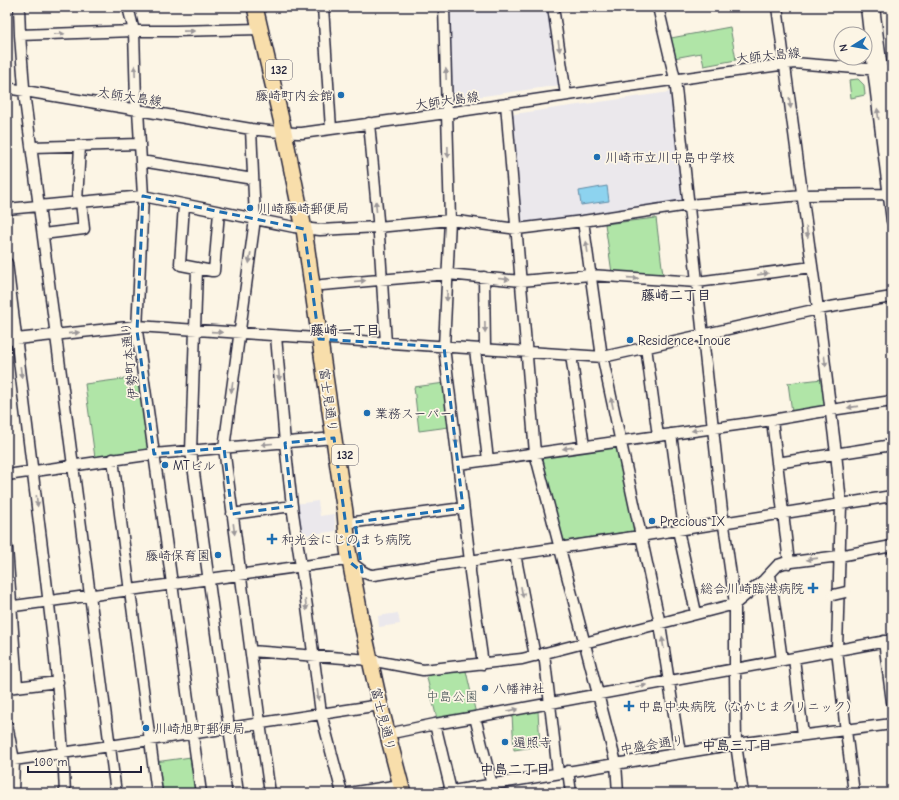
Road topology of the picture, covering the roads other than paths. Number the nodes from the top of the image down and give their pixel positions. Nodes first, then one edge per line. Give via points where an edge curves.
1 (19, 7) edge
2 (128, 7) edge
3 (255, 7) edge
4 (265, 7) edge
5 (323, 7) edge
6 (444, 7) edge
7 (553, 7) edge
8 (658, 7) edge
9 (777, 7) edge
10 (866, 7) edge
11 (874, 7) edge
12 (260, 29) junction
13 (134, 30) junction
14 (20, 35) junction
15 (784, 64) junction
16 (882, 70) edge
17 (675, 79) junction
18 (7, 88) edge
19 (24, 88) junction
20 (566, 95) junction
21 (506, 104) junction
22 (138, 110) junction
23 (447, 113) junction
24 (369, 124) junction
25 (250, 129) junction
26 (331, 129) junction
27 (288, 133) junction
28 (140, 144) junction
29 (80, 146) junction
30 (32, 147) junction
31 (892, 147) edge
32 (141, 161) junction
33 (253, 179) junction
34 (890, 194) edge
35 (802, 195) junction
36 (143, 196) junction
37 (79, 202) junction
38 (184, 205) junction
39 (688, 205) junction
40 (39, 206) junction
41 (7, 210) edge
42 (219, 212) junction
43 (255, 219) junction
44 (450, 220) junction
45 (583, 221) junction
46 (892, 222) edge
47 (378, 227) junction
48 (308, 229) junction
49 (517, 229) junction
50 (43, 234) junction
51 (7, 263) edge
52 (812, 267) junction
53 (197, 269) junction
54 (448, 274) junction
55 (590, 275) junction
56 (484, 278) junction
57 (381, 279) junction
58 (521, 281) junction
59 (697, 282) junction
60 (322, 285) junction
61 (892, 297) edge
62 (818, 309) junction
63 (137, 326) junction
64 (195, 330) junction
65 (240, 333) junction
66 (702, 334) junction
67 (56, 335) junction
68 (276, 336) junction
69 (324, 339) junction
70 (12, 340) edge
71 (386, 343) junction
72 (444, 347) junction
73 (646, 347) junction
74 (480, 349) junction
75 (527, 352) junction
76 (571, 355) junction
77 (603, 357) junction
78 (892, 402) edge
79 (831, 410) junction
80 (772, 420) junction
81 (713, 428) junction
82 (671, 434) junction
83 (658, 436) junction
84 (334, 438) junction
85 (620, 441) junction
86 (285, 443) junction
87 (892, 445) edge
88 (584, 446) junction
89 (224, 448) junction
90 (191, 451) junction
91 (535, 453) junction
92 (836, 453) junction
93 (154, 454) junction
94 (113, 459) junction
95 (488, 460) junction
96 (777, 463) junction
97 (459, 464) junction
98 (73, 465) junction
99 (33, 471) junction
100 (7, 475) edge
101 (892, 496) edge
102 (841, 504) junction
103 (292, 506) junction
104 (463, 508) junction
105 (783, 513) junction
106 (232, 514) junction
107 (355, 522) junction
108 (724, 523) junction
109 (681, 529) junction
110 (640, 536) junction
111 (892, 546) edge
112 (560, 547) junction
113 (7, 548) edge
114 (515, 554) junction
115 (839, 556) junction
116 (470, 561) junction
117 (789, 562) junction
118 (301, 566) junction
119 (357, 568) junction
120 (240, 574) junction
121 (770, 574) junction
122 (209, 579) junction
123 (172, 584) junction
124 (130, 590) junction
125 (846, 592) dead end
126 (833, 595) dead end
127 (91, 596) junction
128 (49, 601) junction
129 (735, 604) junction
130 (9, 607) edge
131 (696, 613) junction
132 (660, 624) junction
133 (888, 640) edge
134 (584, 643) junction
135 (837, 650) junction
136 (251, 651) junction
137 (539, 655) junction
138 (313, 656) junction
139 (794, 658) junction
140 (782, 660) junction
141 (374, 661) junction
142 (483, 664) junction
143 (735, 669) junction
144 (669, 681) junction
145 (58, 682) junction
146 (12, 687) edge
147 (598, 694) junction
148 (550, 702) junction
149 (892, 702) edge
150 (380, 705) junction
151 (320, 713) junction
152 (475, 717) junction
153 (260, 723) junction
154 (435, 724) junction
155 (892, 724) edge
156 (7, 725) edge
157 (229, 728) junction
158 (846, 730) junction
159 (397, 732) junction
160 (193, 734) junction
161 (803, 735) junction
162 (150, 740) junction
163 (736, 744) junction
164 (110, 746) junction
165 (64, 753) junction
166 (680, 753) junction
167 (10, 760) edge
168 (616, 763) junction
169 (568, 771) junction
170 (558, 773) junction
171 (493, 788) edge
172 (405, 790) edge
173 (454, 792) edge
174 (13, 793) edge
175 (65, 793) edge
176 (116, 793) edge
177 (157, 793) edge
178 (201, 793) edge
179 (238, 793) edge
180 (270, 793) edge
181 (342, 793) edge
182 (349, 793) edge
183 (440, 793) edge
184 (571, 793) edge
185 (618, 793) edge
186 (743, 793) edge
187 (854, 793) edge

1 - 14 street
2 - 13 street, 伊勢町本通り
3 - 12 highway, 富士見通り / 132
4 - 27 highway, 富士見通り / 132 via 289,117
5 - 26 street
23 -> 6 street
7 -> 20 street
8 - 17 street
9 - 15 street
10 - 16 street
11 - 16 street
13 -> 12 street
12 - 27 highway, 富士見通り / 132
14 -> 13 street
22 -> 13 street, 伊勢町本通り
14 - 19 street
15 - 16 street, 大師大島線
15 - 17 street, 大師大島線
15 -> 35 street
16 - 31 street
34 -> 16 street
17 - 20 street, 大師大島線
17 - 39 street
18 - 19 street, 大師大島線
19 - 22 street, 大師大島線
19 - 30 street
20 - 21 street, 大師大島線
21 - 23 street, 大師大島線
21 - 49 street
22 - 25 street, 大師大島線
22 - 28 street, 伊勢町本通り
23 - 24 street, 大師大島線
23 -> 44 street
24 - 26 street, 大師大島線
47 -> 24 street
25 - 27 street, 大師大島線
25 - 33 street
26 - 27 street, 大師大島線
27 - 48 highway, 富士見通り / 132
28 - 29 street
28 - 32 street, 伊勢町本通り
29 - 30 street
29 - 37 street
30 - 40 street
32 - 33 street
32 - 36 street, 伊勢町本通り
33 - 43 street
34 - 35 street
34 - 46 street
35 - 39 street
35 -> 52 street
36 - 37 street
36 - 38 street
36 - 63 street, 伊勢町本通り
37 - 40 street
37 - 50 street via 84,229
38 - 42 street
38 - 53 street via 180,264
39 - 45 street
39 - 59 street
40 - 41 street
40 - 50 street
42 - 43 street
42 - 53 street via 214,271
43 - 48 street
43 -> 65 street
44 - 47 street
44 - 49 street
44 - 54 street
45 - 49 street
55 -> 45 street
47 - 48 street
47 - 57 street
48 - 60 highway, 富士見通り / 132
48 - 69 highway, 富士見通り / 132
49 - 58 street
50 - 67 street
51 - 70 street
59 -> 52 street
52 - 62 street
53 - 64 street
54 - 56 street
54 - 57 street
54 -> 72 street
55 - 58 street
55 -> 59 street
55 - 77 street
56 -> 58 street
56 -> 74 street
60 -> 57 street
57 - 71 street
58 - 75 street
59 - 66 street
60 - 69 highway, 富士見通り / 132
61 - 62 street
62 - 66 street
62 -> 79 street
63 - 64 street
67 -> 63 street
63 - 93 street, 伊勢町本通り
64 -> 65 street
64 - 90 street
65 - 68 street
65 -> 89 street
66 - 73 street
66 - 81 street
67 - 70 street
67 - 98 street
68 - 69 street
68 -> 86 street
69 - 71 street
69 - 84 highway, 富士見通り / 132
69 - 107 highway, 富士見通り / 132
70 -> 99 street
71 - 72 street
72 - 74 street
72 -> 97 street
73 - 77 street
73 - 83 street
74 - 75 street
74 - 95 street
75 - 76 street
75 - 91 street
76 - 77 street
76 - 88 street
85 -> 77 street
78 -> 79 street
79 - 80 street
79 - 92 street
80 - 81 street
80 - 96 street
81 -> 82 street
81 - 108 street
82 - 83 street
82 - 109 street
83 - 85 street
84 - 86 street
84 - 119 highway, 富士見通り / 132 via 348,550
85 - 88 street
85 - 110 street
86 -> 89 street
86 - 103 street
87 - 92 street
88 -> 91 street
89 - 90 street
89 - 106 street
90 - 93 street
90 - 122 street
91 - 95 street
91 - 112 street
92 - 96 street
92 - 102 street
93 - 94 street
93 - 123 street, 伊勢町本通り
94 - 98 street
94 - 124 street
95 - 97 street
96 - 105 street
97 - 104 street
98 - 99 street
98 - 127 street
99 - 100 street
99 -> 128 street
101 - 102 street
102 - 105 street
102 - 115 street
103 - 106 street
103 - 118 street
104 - 107 street
104 - 116 street
105 - 108 street
105 - 117 street
106 -> 120 street
107 - 119 highway, 富士見通り / 132
108 - 109 street
108 - 129 street
109 - 110 street
109 - 131 street
110 - 112 street
110 - 132 street
111 - 115 street
112 - 114 street
112 - 134 street
113 - 130 street
114 - 116 street
114 -> 137 street
115 -> 117 street
115 - 135 street
116 - 119 street via 373,575 368,575
116 - 142 street
117 - 121 street via 778,564
118 - 119 street via 347,561
118 - 120 street
118 -> 138 street
119 - 141 highway, 富士見通り / 132 via 361,619
120 - 122 street
120 - 136 street
121 - 129 street
121 - 140 street
122 - 123 street
122 - 157 street
123 - 124 street
123 - 160 street, 伊勢町本通り
124 - 127 street
124 - 162 street
125 - 126 street, bridge
127 - 128 street
127 - 164 street
128 - 130 street
128 - 145 street
129 - 131 street
129 - 143 street
130 - 146 street
131 - 132 street
132 - 134 street
144 -> 132 street
133 - 135 street
133 - 149 street
134 - 137 street
134 - 147 street
135 - 139 street
135 - 158 street
136 - 138 street
136 - 153 street
137 - 142 street
137 - 148 street
138 - 141 street
138 -> 151 street
139 - 140 street
139 - 161 street
140 - 143 street
141 - 142 street via 423,670
141 - 150 highway, 富士見通り / 132
141 - 159 highway, 富士見通り / 132
143 - 144 street
143 - 163 street
147 -> 144 street
144 - 166 street
145 - 146 street
145 - 165 street
147 - 148 street
147 - 168 street
152 -> 148 street
148 - 170 street
150 - 151 street
150 - 172 highway, 富士見通り / 132
151 - 153 street
151 - 181 street
152 - 154 street
152 - 171 street
153 - 157 street
153 - 180 street
154 - 159 street
154 - 173 street
155 - 158 street, 中盛会通り
156 - 167 street
157 - 160 street
157 - 179 street
158 - 161 street, 中盛会通り
158 - 187 street
159 - 172 highway, 富士見通り / 132
160 - 162 street
160 - 178 street, 伊勢町本通り
161 - 163 street, 中盛会通り
162 - 164 street
162 - 177 street
163 - 166 street, 中盛会通り
163 - 186 street
164 - 165 street
164 - 176 street
165 - 167 street
165 - 175 street
166 - 168 street, 中盛会通り
167 - 174 street
168 - 169 street, 中盛会通り
168 - 185 street
169 - 170 street, 中盛会通り
169 - 184 street
170 - 171 street, 中盛会通り
171 - 173 street, 中盛会通り
172 - 182 street
173 - 183 street, 中盛会通り

